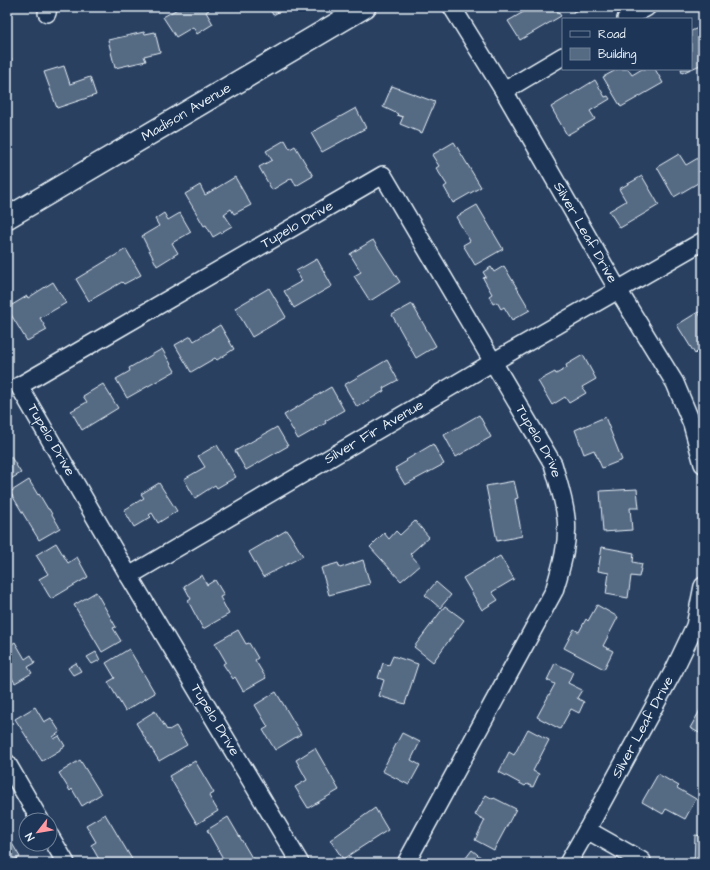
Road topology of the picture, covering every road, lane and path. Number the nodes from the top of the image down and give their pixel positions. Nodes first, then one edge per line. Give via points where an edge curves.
1 (365, 7) edge
2 (452, 7) edge
3 (647, 7) edge
4 (628, 18) edge
5 (562, 57) edge
6 (504, 91) junction
7 (7, 218) edge
8 (703, 241) edge
9 (618, 290) junction
10 (493, 362) junction
11 (703, 464) edge
12 (130, 576) junction
13 (703, 586) edge
14 (699, 627) edge
15 (7, 763) edge
16 (35, 812) edge
17 (587, 830) junction
18 (58, 850) edge
19 (642, 861) dead end
20 (66, 863) edge
21 (300, 863) edge
22 (406, 863) edge
23 (568, 863) edge

1 - 7 main road, Madison Avenue
2 - 6 street, Silver Leaf Drive
3 - 4 street
5 - 6 street
6 - 9 street, Silver Leaf Drive
8 - 9 street, Silver Fir Avenue
9 - 10 street, Silver Fir Avenue
9 - 11 street, Silver Leaf Drive via 675,383 692,424
10 - 12 street, Silver Fir Avenue
10 - 12 street, Tupelo Drive via 383,175 19,386
10 - 22 street, Tupelo Drive via 553,464 563,498 566,520 565,544 554,591
12 - 21 street, Tupelo Drive
13 - 14 street, Silver Leaf Drive
14 - 17 street, Silver Leaf Drive
15 - 16 street
17 - 19 street
17 - 23 street, Silver Leaf Drive
18 - 20 street

